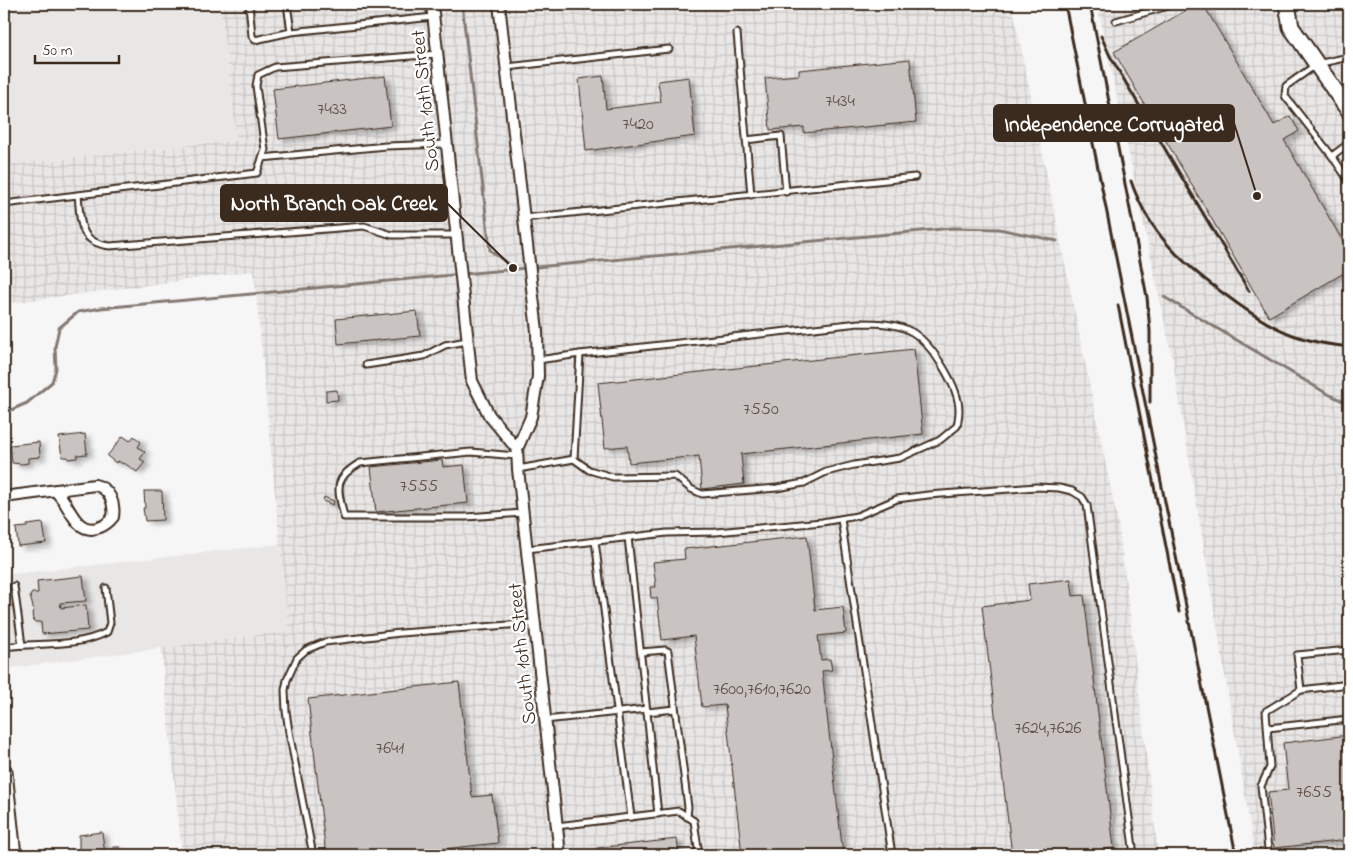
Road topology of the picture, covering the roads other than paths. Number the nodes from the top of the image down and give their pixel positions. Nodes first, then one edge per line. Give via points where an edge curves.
1 (249, 4) edge
2 (287, 4) edge
3 (432, 4) edge
4 (499, 4) edge
5 (1175, 4) edge
6 (1287, 4) edge
7 (433, 17) junction
8 (1116, 21) dead end
9 (291, 32) junction
10 (737, 33) dead end
11 (669, 49) dead end
12 (437, 54) junction
13 (1349, 57) edge
14 (1317, 64) junction
15 (506, 67) junction
16 (1349, 111) edge
17 (746, 140) junction
18 (1349, 143) edge
19 (447, 144) junction
20 (1332, 156) junction
21 (262, 158) junction
22 (915, 177) dead end
23 (1349, 181) edge
24 (786, 192) junction
25 (751, 195) junction
26 (78, 196) junction
27 (4, 204) edge
28 (524, 218) junction
29 (456, 235) junction
30 (467, 341) junction
31 (580, 354) junction
32 (537, 360) junction
33 (366, 365) dead end
34 (517, 452) junction
35 (574, 459) junction
36 (518, 469) junction
37 (55, 490) junction
38 (4, 497) edge
39 (523, 513) junction
40 (841, 519) junction
41 (628, 537) junction
42 (595, 541) junction
43 (527, 549) junction
44 (14, 586) dead end
45 (106, 588) dead end
46 (535, 623) junction
47 (22, 645) junction
48 (4, 647) edge
49 (1349, 650) edge
50 (641, 652) junction
51 (1349, 684) edge
52 (1301, 690) junction
53 (675, 709) junction
54 (647, 711) junction
55 (618, 712) junction
56 (1349, 719) edge
57 (546, 720) junction
58 (1268, 728) junction
59 (4, 772) edge
60 (658, 814) junction
61 (631, 817) junction
62 (687, 817) junction
63 (557, 826) junction
64 (13, 855) edge
65 (313, 855) edge
66 (560, 855) edge
67 (699, 855) edge
68 (892, 855) edge
69 (1134, 855) edge
70 (1271, 855) edge

1 - 9 lane via 255,40
2 - 9 lane
3 - 7 street, South 10th Street
4 - 15 street, South 10th Street
5 - 8 lane
6 - 14 street via 1291,27
7 - 9 lane
7 - 12 street, South 10th Street
10 - 17 lane
11 - 15 lane
12 - 19 street, South 10th Street
12 - 21 lane via 275,67 258,75 256,86 264,150
13 - 14 lane
14 - 16 street
14 - 20 lane via 1286,86 1285,96
15 - 28 street, South 10th Street
17 - 24 lane via 781,136
17 - 25 lane
18 - 20 lane
19 - 21 lane via 386,146
19 - 29 street, South 10th Street
20 - 23 lane
21 - 26 lane via 257,173
22 - 24 lane
24 - 25 lane
25 - 28 lane
26 - 27 lane
26 - 29 lane via 86,236 97,244 110,246 364,226 392,235
28 - 32 street, South 10th Street via 537,331
29 - 30 street, South 10th Street
30 - 33 lane via 445,345 424,356
30 - 34 street, South 10th Street via 472,381 489,415
31 - 32 lane
31 - 35 lane
31 - 35 lane via 859,323 885,323 912,332 930,349 948,373 959,409 957,426 940,440 900,458 836,469 804,483 777,488 702,494 675,476 613,477 589,470
32 - 34 street, South 10th Street via 538,376 531,417
34 - 36 street, South 10th Street
34 - 39 lane via 471,452 360,463 340,479 339,492 344,517 466,517
35 - 36 lane
36 - 39 street, South 10th Street
37 - 37 street via 74,519 86,528 97,529 113,517 111,498 101,486
37 - 38 street
39 - 43 street, South 10th Street
40 - 41 lane
40 - 68 lane
40 - 69 lane via 857,516 897,499 1036,487 1059,488 1082,497 1087,505
41 - 42 lane
41 - 50 lane
42 - 43 lane
42 - 55 lane
43 - 46 street, South 10th Street
44 - 47 lane
45 - 47 lane via 110,623 107,632 93,639
46 - 57 street, South 10th Street
46 - 65 lane via 325,642 297,658 286,680 286,711
47 - 48 lane
49 - 52 lane via 1297,655
50 - 53 lane via 668,651
50 - 54 lane
51 - 52 lane
52 - 58 lane via 1266,710
53 - 54 lane
53 - 62 lane
54 - 55 lane
54 - 60 lane
55 - 57 lane
55 - 61 lane
56 - 58 lane
57 - 63 street, South 10th Street
58 - 70 lane via 1270,767 1260,786
59 - 64 street
60 - 61 lane
60 - 62 lane via 679,812
61 - 63 lane
62 - 67 lane via 694,822
63 - 66 street, South 10th Street

